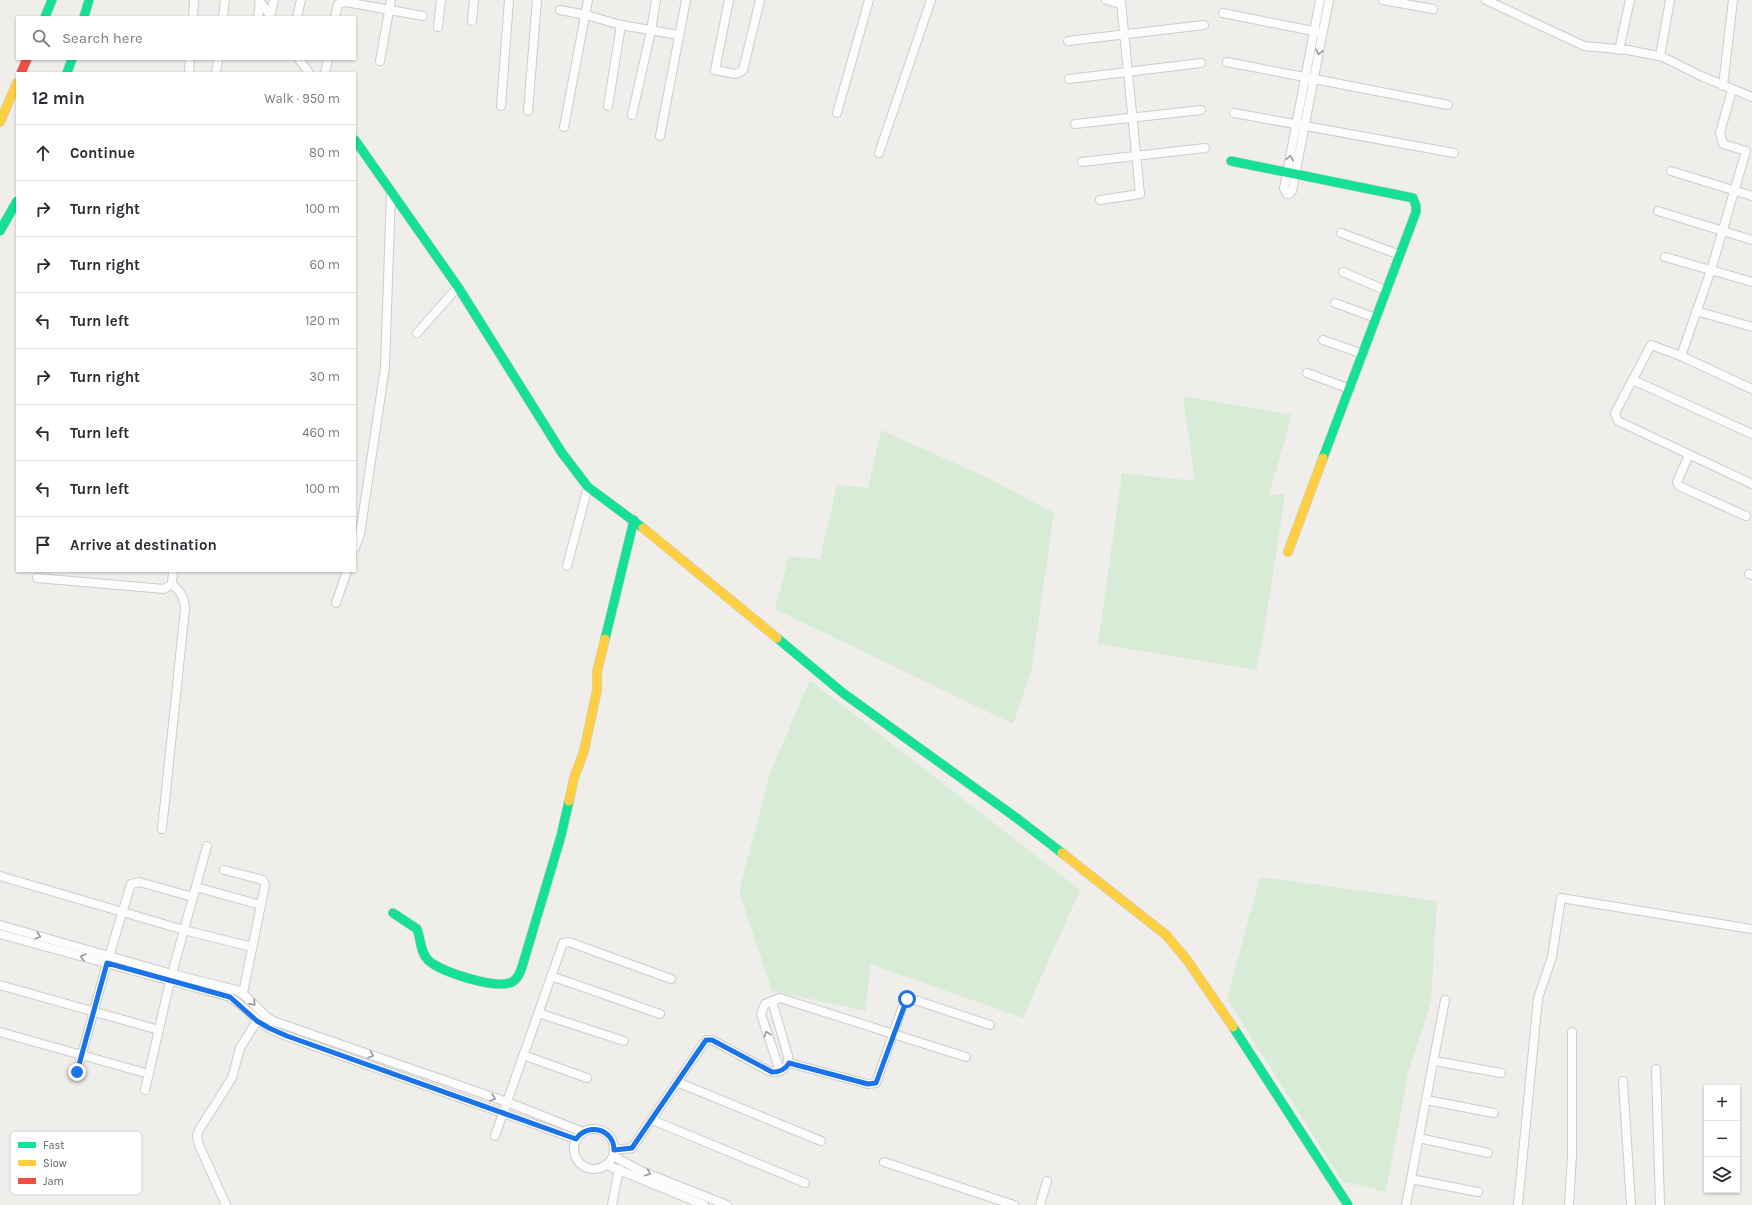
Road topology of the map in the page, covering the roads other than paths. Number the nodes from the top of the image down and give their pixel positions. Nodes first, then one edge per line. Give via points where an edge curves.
1 (52, 0) edge
2 (89, 0) edge
3 (194, 0) edge
4 (225, 0) edge
5 (274, 0) edge
6 (301, 0) edge
7 (391, 0) edge
8 (441, 0) edge
9 (474, 0) edge
10 (509, 0) edge
11 (537, 0) edge
12 (588, 0) edge
13 (656, 0) edge
14 (686, 0) edge
15 (729, 0) edge
16 (760, 0) edge
17 (869, 0) edge
18 (930, 0) edge
19 (1106, 0) edge
20 (1320, 0) edge
21 (1329, 0) edge
22 (1383, 0) edge
23 (1486, 0) edge
24 (1630, 0) edge
25 (1670, 0) edge
26 (1733, 0) edge
27 (260, 1) edge
28 (1120, 1) edge
29 (1432, 9) dead end
30 (389, 10) junction
31 (560, 10) dead end
32 (1223, 13) dead end
33 (586, 14) junction
34 (45, 16) edge
35 (84, 16) edge
36 (193, 16) edge
37 (223, 16) edge
38 (258, 16) edge
39 (270, 16) edge
40 (297, 16) edge
41 (335, 16) edge
42 (423, 16) dead end
43 (472, 21) dead end
44 (621, 25) junction
45 (1204, 25) dead end
46 (438, 27) dead end
47 (651, 31) junction
48 (1318, 33) junction
49 (1124, 34) junction
50 (679, 35) junction
51 (1068, 41) dead end
52 (1619, 50) junction
53 (1660, 56) junction
54 (27, 60) edge
55 (72, 60) edge
56 (190, 60) edge
57 (218, 60) edge
58 (300, 60) edge
59 (328, 60) edge
60 (380, 61) dead end
61 (1227, 62) dead end
62 (1201, 63) dead end
63 (21, 72) edge
64 (67, 72) edge
65 (189, 72) edge
66 (216, 72) edge
67 (307, 72) edge
68 (325, 72) edge
69 (1128, 72) junction
70 (1310, 77) junction
71 (1069, 78) dead end
72 (16, 85) edge
73 (1723, 86) junction
74 (1732, 90) junction
75 (1752, 98) edge
76 (1448, 105) dead end
77 (501, 106) dead end
78 (608, 106) dead end
79 (1201, 110) dead end
80 (528, 111) dead end
81 (837, 113) dead end
82 (1234, 113) dead end
83 (632, 115) dead end
84 (1132, 117) junction
85 (0, 122) edge
86 (1075, 124) dead end
87 (1300, 125) junction
88 (564, 127) dead end
89 (660, 136) dead end
90 (356, 141) edge
91 (1205, 148) dead end
92 (1749, 151) edge
93 (879, 153) dead end
94 (1454, 153) dead end
95 (1136, 157) junction
96 (1231, 161) dead end
97 (1082, 162) dead end
98 (1671, 172) dead end
99 (1291, 174) junction
100 (1735, 191) junction
101 (390, 192) junction
102 (1752, 196) edge
103 (1100, 200) dead end
104 (16, 202) edge
105 (1658, 211) dead end
106 (0, 231) edge
107 (1723, 231) junction
108 (1341, 233) dead end
109 (1752, 240) edge
110 (1400, 255) junction
111 (1665, 257) dead end
112 (1711, 270) junction
113 (1343, 272) dead end
114 (1752, 282) edge
115 (458, 287) junction
116 (1387, 290) junction
117 (1335, 303) dead end
118 (1696, 311) junction
119 (1376, 318) junction
120 (1752, 327) edge
121 (417, 334) dead end
122 (1323, 340) dead end
123 (1363, 354) junction
124 (1681, 356) junction
125 (1307, 373) dead end
126 (1632, 380) junction
127 (1350, 389) junction
128 (1752, 389) edge
129 (1752, 434) edge
130 (1689, 455) junction
131 (1752, 484) edge
132 (588, 486) junction
133 (1746, 516) dead end
134 (634, 520) junction
135 (356, 545) edge
136 (1288, 552) dead end
137 (567, 566) dead end
138 (173, 572) edge
139 (347, 572) edge
140 (36, 578) dead end
141 (172, 584) junction
142 (336, 603) dead end
143 (162, 829) dead end
144 (207, 846) dead end
145 (224, 870) dead end
146 (0, 876) edge
147 (196, 887) junction
148 (193, 897) junction
149 (261, 905) junction
150 (122, 912) junction
151 (393, 913) dead end
152 (0, 925) edge
153 (1752, 929) edge
154 (184, 930) junction
155 (0, 934) edge
156 (252, 947) junction
157 (108, 960) junction
158 (551, 976) junction
159 (171, 977) junction
160 (671, 979) dead end
161 (0, 985) edge
162 (243, 993) junction
163 (1445, 1000) dead end
164 (772, 1001) junction
165 (94, 1011) junction
166 (538, 1013) junction
167 (660, 1014) dead end
168 (257, 1021) junction
169 (990, 1025) dead end
170 (159, 1030) junction
171 (1572, 1032) dead end
172 (0, 1033) edge
173 (893, 1034) junction
174 (624, 1041) dead end
175 (82, 1055) junction
176 (523, 1055) junction
177 (966, 1057) dead end
178 (1434, 1061) junction
179 (789, 1063) junction
180 (1656, 1069) dead end
181 (780, 1071) junction
182 (77, 1072) dead end
183 (1501, 1073) dead end
184 (149, 1074) junction
185 (587, 1078) dead end
186 (677, 1082) junction
187 (1623, 1082) dead end
188 (145, 1090) dead end
189 (1426, 1100) junction
190 (507, 1102) junction
191 (503, 1112) junction
192 (1494, 1113) dead end
193 (652, 1120) junction
194 (583, 1132) junction
195 (495, 1136) dead end
196 (1419, 1138) junction
197 (576, 1139) junction
198 (821, 1141) dead end
199 (613, 1153) junction
200 (1488, 1153) dead end
201 (884, 1162) dead end
202 (607, 1164) junction
203 (619, 1169) junction
204 (1411, 1179) junction
205 (1047, 1181) dead end
206 (805, 1183) dead end
207 (1478, 1192) dead end
208 (226, 1205) edge
209 (612, 1205) edge
210 (704, 1205) edge
211 (727, 1205) edge
212 (1014, 1205) edge
213 (1040, 1205) edge
214 (1348, 1205) edge
215 (1406, 1205) edge
216 (1518, 1205) edge
217 (1569, 1205) edge
218 (1631, 1205) edge
219 (1660, 1205) edge

1 - 34 main road
2 - 35 main road
3 - 36 street
4 - 37 street
5 - 39 street
6 - 40 street
7 - 30 street
8 - 46 street
9 - 43 street
10 - 77 street
11 - 80 street
12 - 33 street
13 - 47 street
14 - 50 street
15 - 16 street via 715,70 736,74 743,70
17 - 81 street
18 - 93 street
19 - 28 street via 1117,3
20 - 48 street
21 - 48 street
22 - 29 street
23 - 52 street via 1584,46
24 - 52 street
25 - 53 street
26 - 73 street
27 - 38 street
27 - 39 street
28 - 49 street
30 - 41 street via 346,2 337,7
30 - 42 street
30 - 60 street
31 - 33 street
32 - 48 street
33 - 44 street
33 - 88 street
44 - 47 street
44 - 78 street
45 - 49 street
47 - 50 street
47 - 83 street
48 - 70 street
49 - 51 street
49 - 69 street
50 - 89 street
52 - 53 street
53 - 73 street
54 - 63 main road
55 - 64 main road
56 - 65 street
57 - 66 street
58 - 67 street
59 - 68 street
61 - 70 street
62 - 69 street
69 - 71 street
69 - 84 street
70 - 76 street
70 - 87 street
72 - 85 main road
73 - 74 street
74 - 75 street
74 - 92 street via 1720,140 1722,144
79 - 84 street
82 - 87 street
84 - 86 street
84 - 95 street
87 - 94 street
87 - 99 street
90 - 101 main road
91 - 95 street
92 - 100 street
95 - 97 street
95 - 103 street via 1140,194
96 - 99 main road
98 - 100 street
99 - 110 main road via 1413,198 1416,212
100 - 102 street
100 - 107 street
101 - 115 main road
101 - 135 street via 385,367 360,534
104 - 106 main road via 9,208
105 - 107 street
107 - 109 street
107 - 112 street
108 - 110 street
110 - 116 main road
111 - 112 street
112 - 114 street
112 - 118 street
113 - 116 street
115 - 121 street
115 - 132 main road via 562,453
116 - 119 main road
117 - 119 street
118 - 120 street
118 - 124 street
119 - 123 main road
122 - 123 street
123 - 127 main road
124 - 126 street via 1651,345
124 - 128 street
125 - 127 street
126 - 129 street
126 - 130 street via 1615,413 1618,420
127 - 136 main road
130 - 131 street
130 - 133 street via 1677,482 1679,486
132 - 134 main road
132 - 137 street
134 - 151 main road via 597,672 597,690 584,751 574,778 561,836 517,978 509,983 492,983 434,966 424,955 417,929
134 - 214 main road via 843,693 1018,819 1166,936 1187,960 1221,1009
138 - 141 street
139 - 142 street
140 - 141 street via 164,589
141 - 143 street via 181,592 185,609
144 - 147 street
145 - 149 street via 263,880 265,885
146 - 150 street
147 - 148 street
147 - 149 street
148 - 150 street via 136,882 131,884
148 - 154 street
149 - 156 street
150 - 154 street
150 - 157 street
152 -> 157 street
153 - 216 street via 1561,898 1553,952 1538,998
154 - 156 street
154 - 159 street
157 -> 155 street
156 - 162 street
157 - 159 street
157 - 165 street
158 - 160 street via 563,943 569,942
158 - 166 street
158 - 167 street
159 - 162 street
159 - 168 street via 230,997
159 - 170 street
161 - 165 street
162 -> 190 street via 273,1021
163 - 178 street
164 - 173 street via 780,998
164 - 179 street
181 -> 164 street via 761,1014 765,1004
165 - 170 street
165 - 175 street
166 - 174 street
166 - 176 street
168 - 191 street via 287,1036
168 - 208 street via 240,1048 232,1078 197,1136 198,1145
169 - 173 street via 909,998 905,1000
170 - 184 street
171 - 217 street via 1572,1155
172 - 175 street
173 - 177 street
173 - 179 street via 876,1083 873,1084
175 - 182 street
175 - 184 street
176 - 185 street
176 - 190 street
178 - 183 street
178 - 189 street
179 - 181 street
180 - 219 street
181 - 186 street via 770,1071 709,1039 704,1041
184 - 188 street
186 - 193 street
186 - 198 street
187 - 218 street
189 - 192 street
189 - 196 street
190 - 191 street
190 - 194 street
191 - 195 street
191 - 197 street
193 - 199 street via 632,1148
193 - 206 street
194 - 197 street
194 - 199 street via 596,1129 603,1131 612,1140
196 - 200 street
196 - 204 street
197 - 202 street via 574,1153 579,1164 596,1170
199 - 202 street
199 -> 211 street via 641,1171
201 - 212 street
202 - 203 street
203 - 209 street
203 - 210 street
204 - 207 street
204 - 215 street
205 - 213 street

